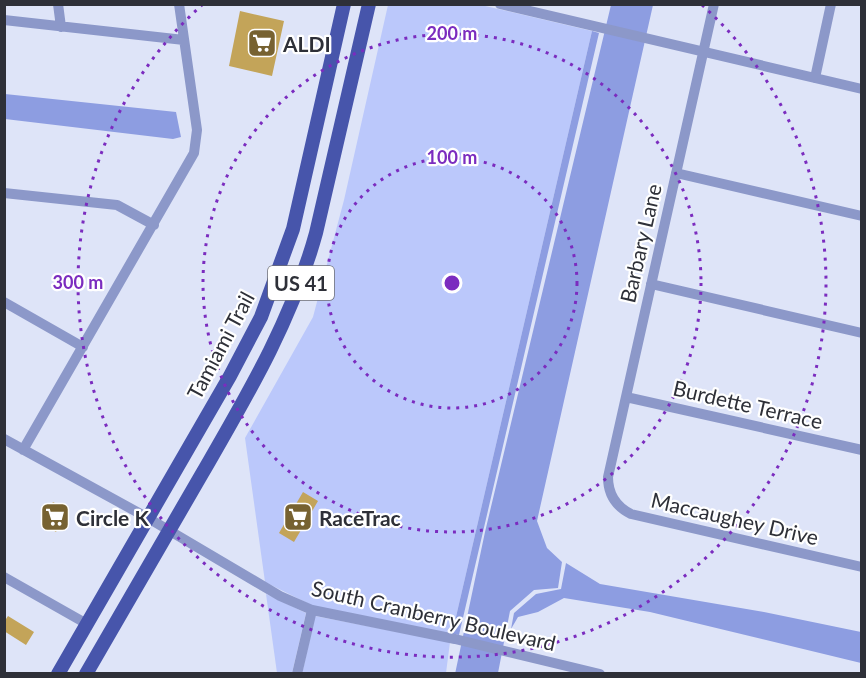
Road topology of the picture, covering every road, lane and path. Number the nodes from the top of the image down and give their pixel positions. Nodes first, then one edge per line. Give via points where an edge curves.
1 (58, 4) edge
2 (179, 4) edge
3 (344, 4) edge
4 (369, 4) edge
5 (500, 4) edge
6 (714, 4) edge
7 (831, 4) edge
8 (4, 20) edge
9 (61, 27) junction
10 (184, 40) junction
11 (703, 54) junction
12 (815, 78) junction
13 (861, 89) edge
14 (676, 173) junction
15 (4, 193) edge
16 (861, 216) edge
17 (154, 225) junction
18 (651, 284) junction
19 (4, 302) edge
20 (861, 333) edge
21 (83, 346) junction
22 (626, 397) junction
23 (4, 439) edge
24 (23, 450) junction
25 (861, 450) edge
26 (610, 491) joint
27 (148, 518) junction
28 (168, 531) junction
29 (861, 567) edge
30 (4, 577) edge
31 (312, 610) junction
32 (87, 624) junction
33 (564, 669) edge
34 (58, 674) edge
35 (86, 674) edge
36 (297, 674) edge
37 (600, 674) edge

1 - 9 street
2 - 10 street
3 - 27 main road, Tamiami Trail / US 41 via 292,229 273,289 246,348
4 - 28 main road, US 41 via 316,233 296,295 257,379
5 - 11 street
6 - 11 street, Barbary Lane
7 - 12 street
8 - 9 street
9 - 10 street
10 - 17 street via 196,143 191,161
11 - 12 street
11 - 14 street, Barbary Lane
12 - 13 street
14 - 16 street
14 - 18 street, Barbary Lane
15 - 17 street via 117,205
17 - 21 street
18 - 20 street
18 - 22 street, Barbary Lane
19 - 21 street
21 - 24 street
22 - 25 street, Burdette Terrace
22 - 26 street, Barbary Lane via 608,477
23 - 24 street, South Cranberry Boulevard
24 - 27 street, South Cranberry Boulevard
26 - 29 street, Maccaughey Drive via 618,505 631,514
27 - 28 street, South Cranberry Boulevard
27 - 32 main road, Tamiami Trail / US 41
28 - 31 street, South Cranberry Boulevard via 280,596
28 - 35 main road, US 41
30 - 32 street
31 - 33 street, South Cranberry Boulevard via 508,651
31 - 36 street
32 - 34 main road, Tamiami Trail / US 41
33 - 37 street, South Cranberry Boulevard

